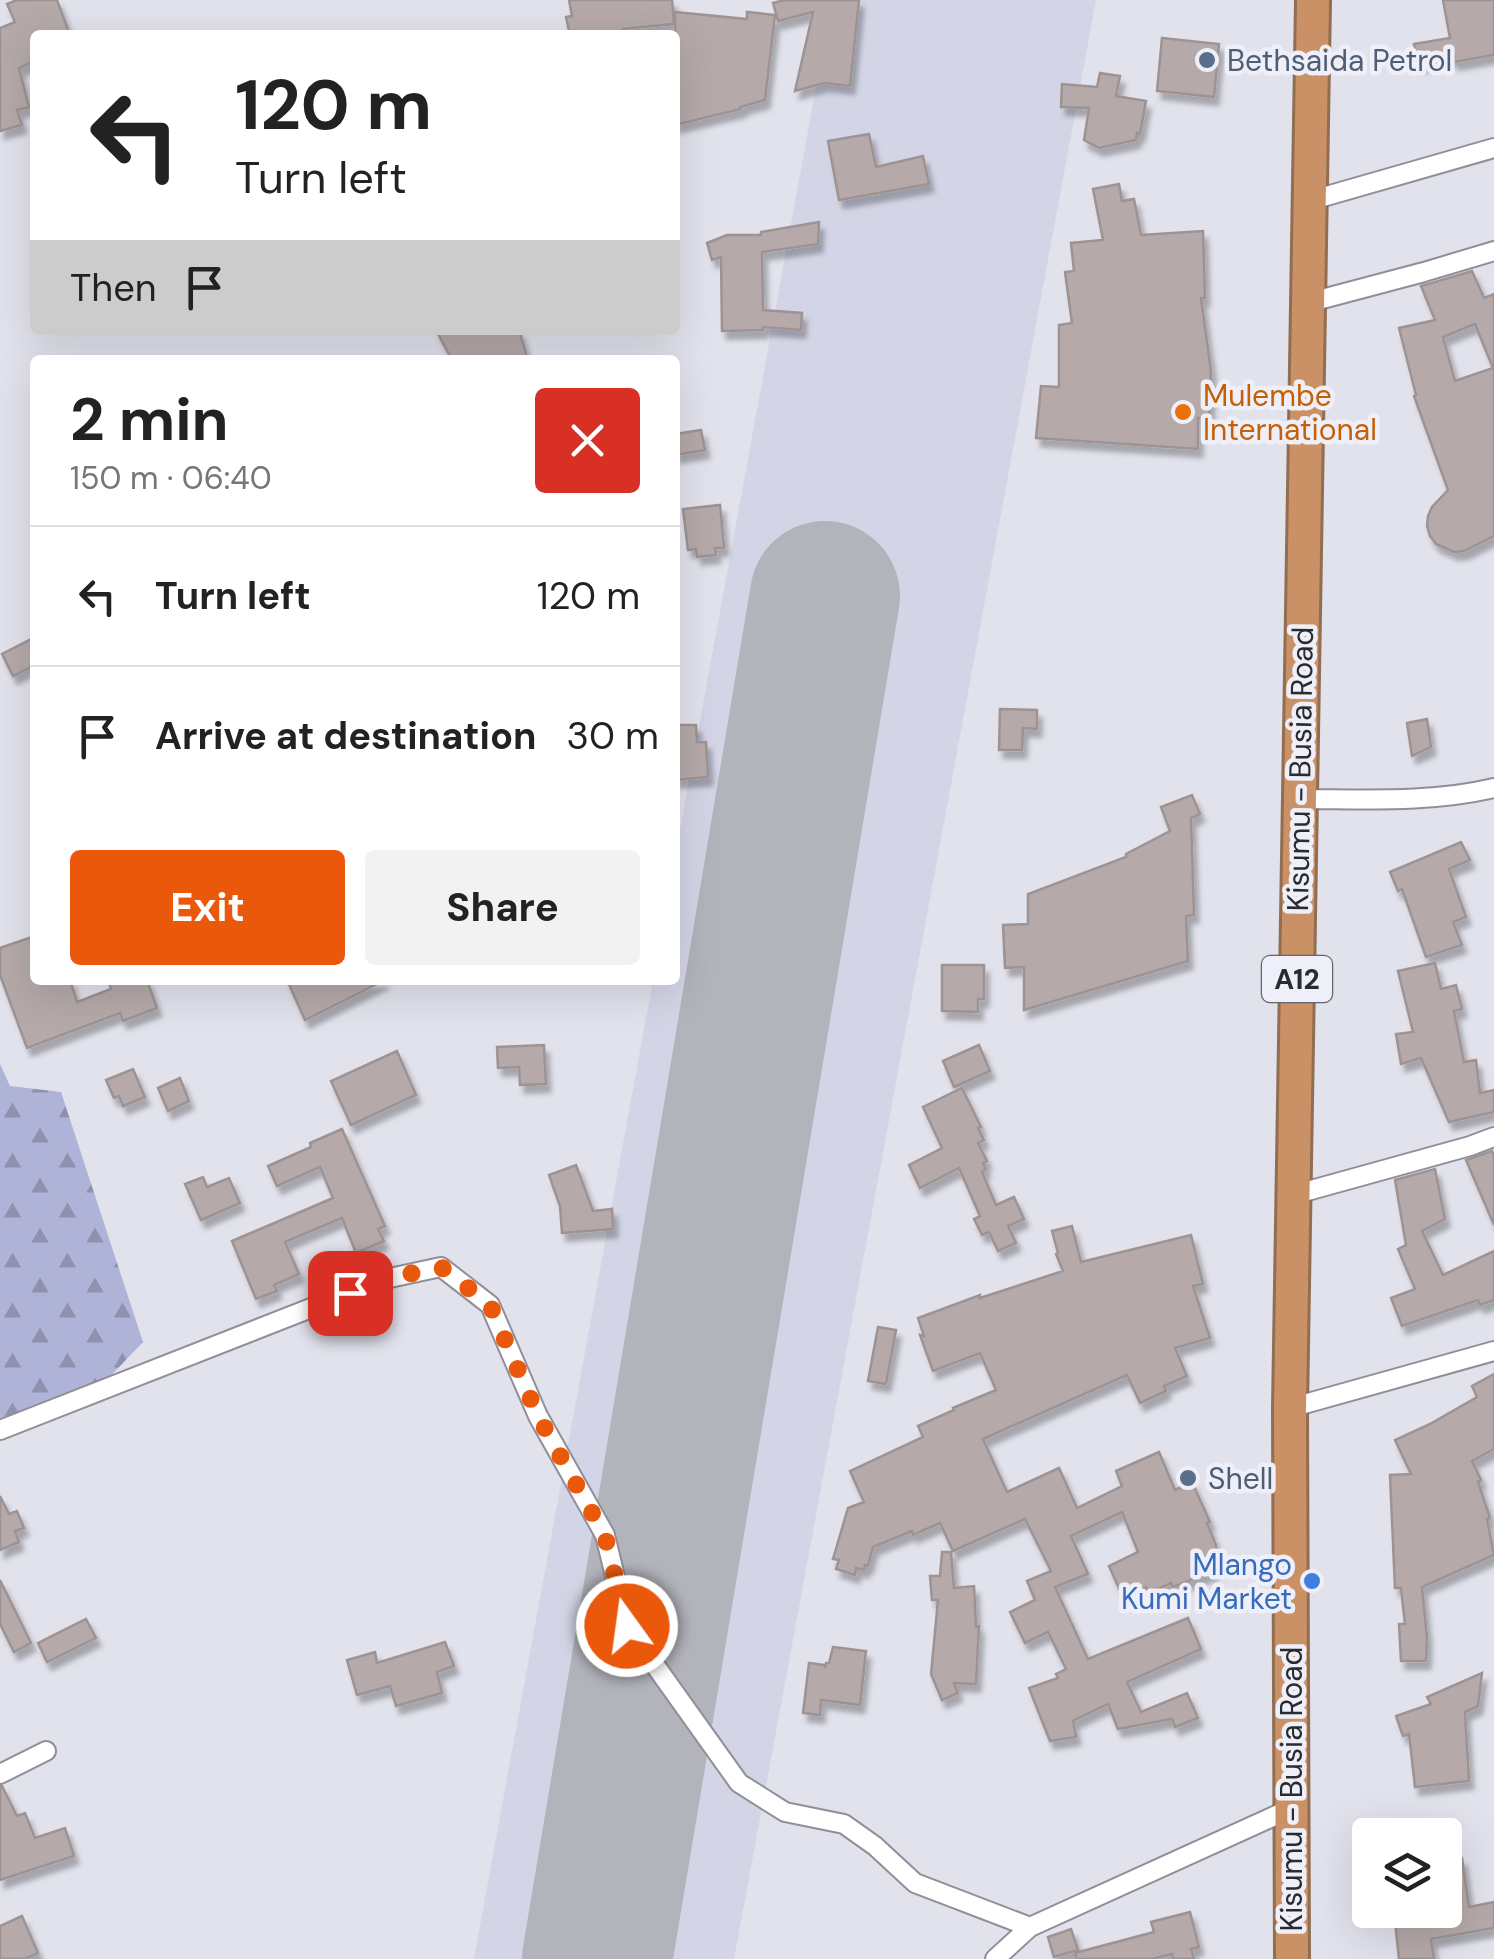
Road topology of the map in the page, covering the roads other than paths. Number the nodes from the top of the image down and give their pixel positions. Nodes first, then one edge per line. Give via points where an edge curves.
1 (1313, 0) edge
2 (1494, 148) edge
3 (1309, 200) junction
4 (1494, 250) edge
5 (1307, 303) junction
6 (1494, 788) edge
7 (1300, 799) junction
8 (1494, 1137) edge
9 (1294, 1195) junction
10 (1494, 1351) edge
11 (1290, 1408) junction
12 (0, 1430) edge
13 (46, 1751) dead end
14 (0, 1774) edge
15 (1292, 1808) junction
16 (1030, 1928) junction
17 (995, 1959) edge
18 (1292, 1959) edge

1 - 3 highway, Kisumu - Busia Road / A12
2 - 3 street
3 - 5 highway, Kisumu - Busia Road / A12
4 - 5 street
5 - 7 highway, Kisumu - Busia Road / A12
6 - 7 street via 1405,799
7 - 9 highway, Kisumu - Busia Road / A12
8 - 9 street
9 - 11 highway, Kisumu - Busia Road / A12
10 - 11 street
11 - 15 highway, Kisumu - Busia Road / A12
12 - 16 street via 385,1279 441,1267 490,1305 538,1416 605,1536 627,1626 739,1783 785,1812 844,1824 914,1883
13 - 14 street
15 - 16 street
15 - 18 highway, Kisumu - Busia Road / A12
16 - 17 street

